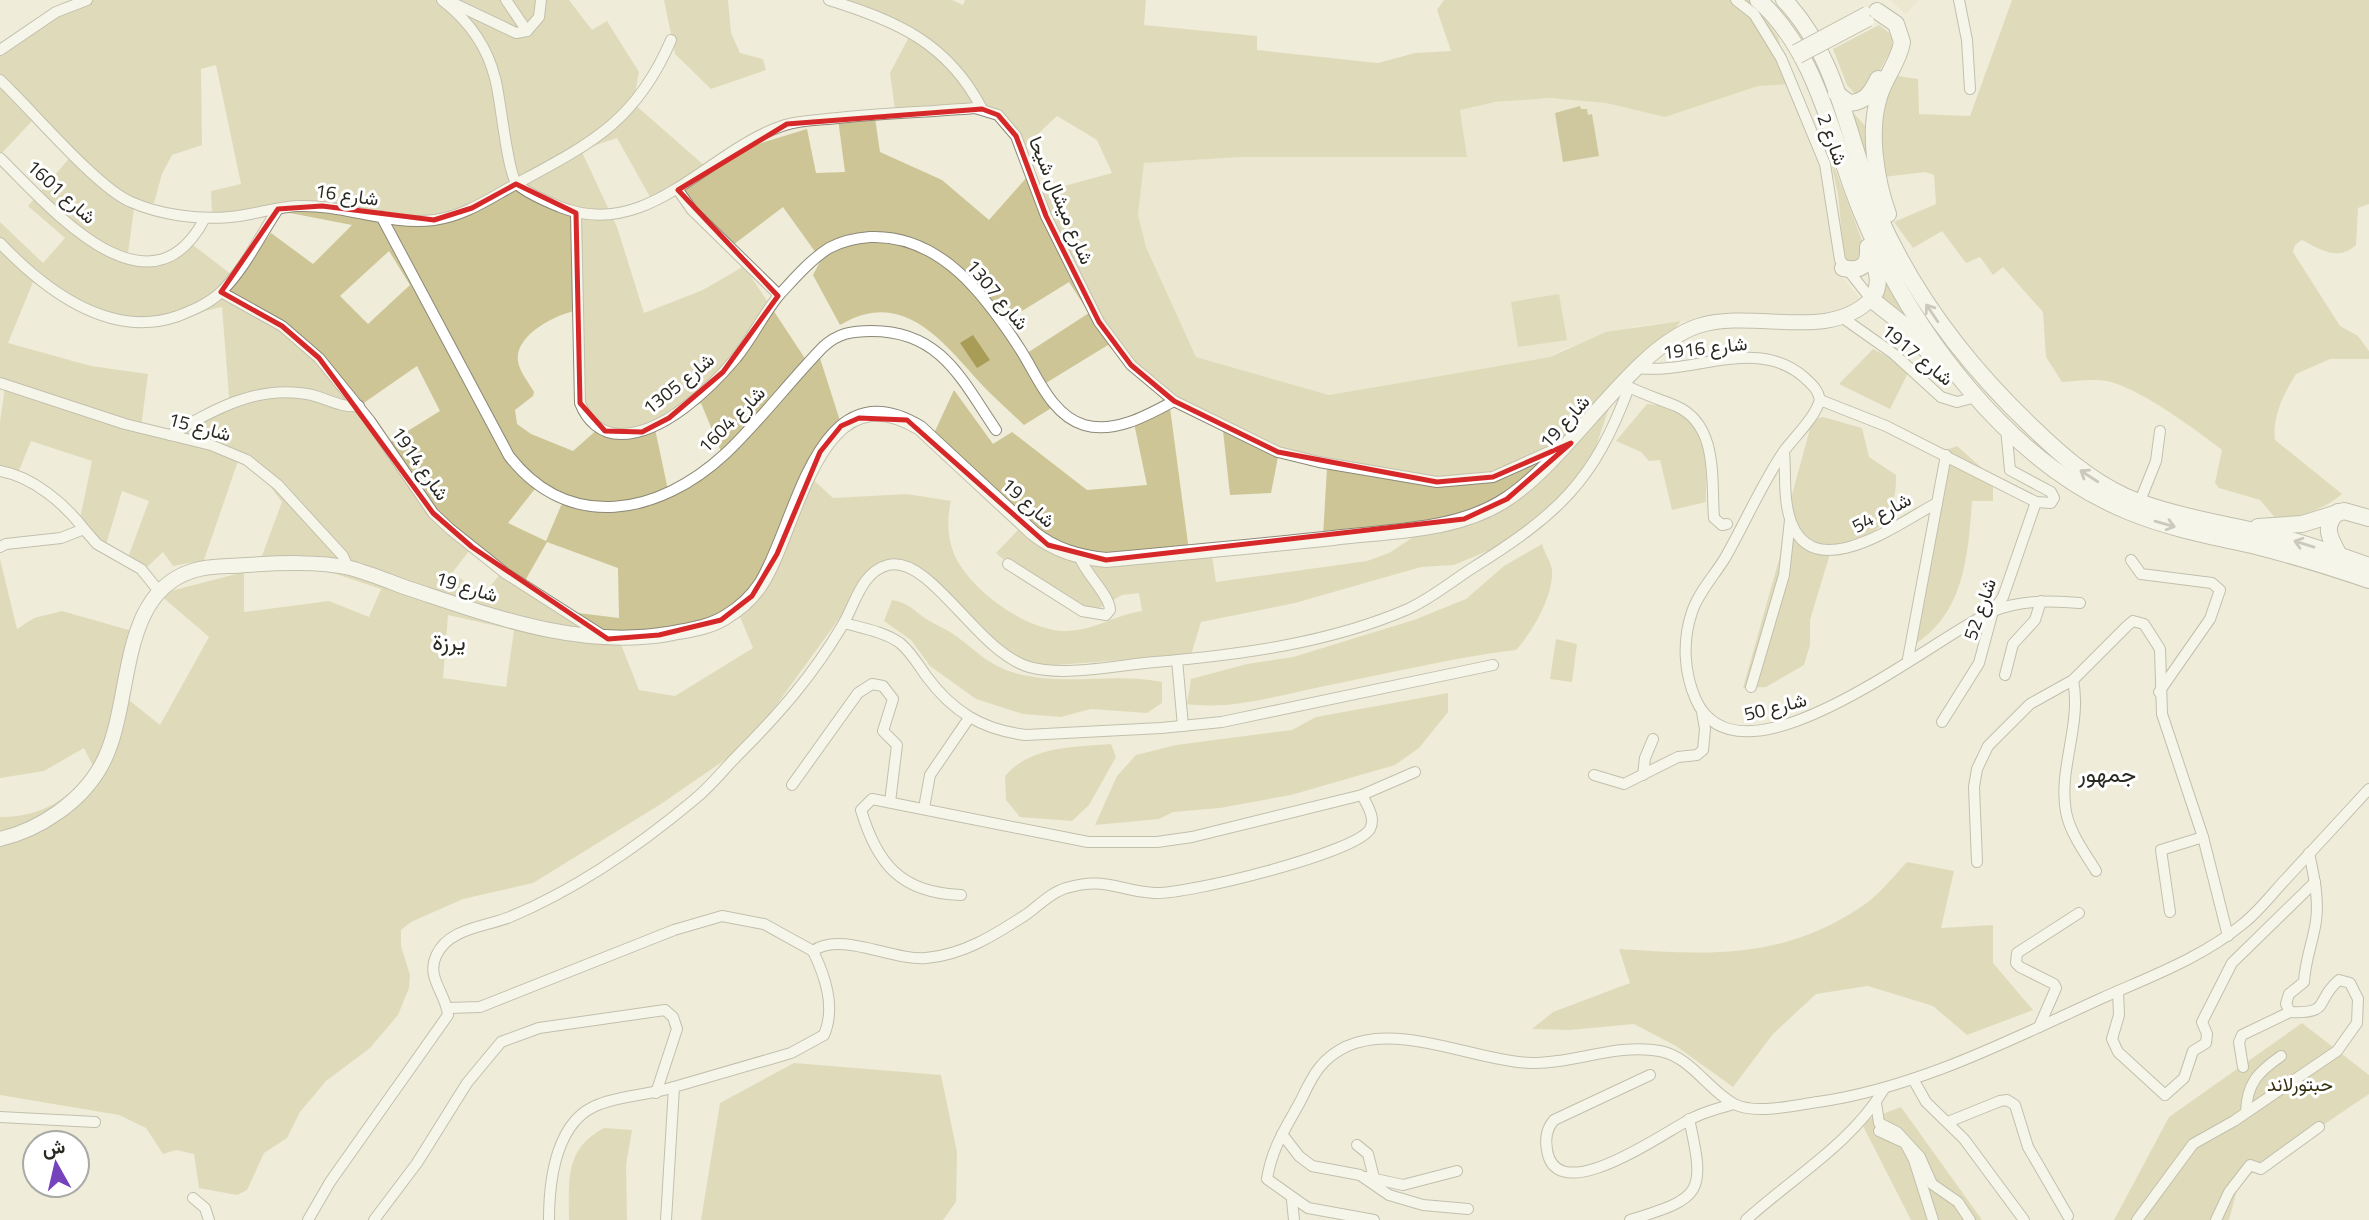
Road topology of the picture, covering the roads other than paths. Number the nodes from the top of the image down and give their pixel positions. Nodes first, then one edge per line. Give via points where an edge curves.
1 (87, 0) edge
2 (444, 0) edge
3 (506, 0) edge
4 (541, 0) edge
5 (829, 0) edge
6 (1736, 0) edge
7 (1758, 0) edge
8 (1784, 0) edge
9 (1959, 0) edge
10 (1873, 13) edge
11 (527, 31) junction
12 (671, 40) dead end
13 (0, 50) edge
14 (1782, 62) junction
15 (0, 80) edge
16 (1970, 89) dead end
17 (1836, 93) junction
18 (1849, 103) junction
19 (982, 109) junction
20 (1874, 133) junction
21 (0, 158) edge
22 (516, 184) junction
23 (678, 190) junction
24 (1854, 192) junction
25 (278, 209) junction
26 (576, 213) junction
27 (381, 216) junction
28 (205, 218) junction
29 (0, 243) edge
30 (1868, 247) junction
31 (1843, 268) junction
32 (1917, 288) junction
33 (221, 292) junction
34 (779, 295) junction
35 (1871, 299) junction
36 (1843, 318) junction
37 (1638, 368) junction
38 (0, 383) edge
39 (1626, 385) junction
40 (1971, 392) junction
41 (1821, 400) junction
42 (1174, 401) junction
43 (359, 407) junction
44 (2006, 426) junction
45 (996, 430) dead end
46 (2160, 431) dead end
47 (170, 435) junction
48 (1571, 443) junction
49 (2032, 450) junction
50 (2010, 451) junction
51 (1784, 452) junction
52 (1946, 455) junction
53 (0, 471) edge
54 (2036, 502) junction
55 (2140, 502) junction
56 (1937, 503) junction
57 (2354, 514) edge
58 (1790, 520) junction
59 (1727, 524) dead end
60 (84, 529) junction
61 (2245, 530) junction
62 (2, 544) edge
63 (2339, 555) junction
64 (1080, 558) junction
65 (2132, 560) dead end
66 (2367, 560) edge
67 (1008, 564) dead end
68 (229, 566) junction
69 (348, 568) junction
70 (2369, 580) edge
71 (158, 590) junction
72 (2041, 601) junction
73 (2080, 603) dead end
74 (1993, 611) junction
75 (844, 623) junction
76 (136, 638) junction
77 (608, 639) junction
78 (1908, 659) junction
79 (1177, 660) junction
80 (1493, 666) dead end
81 (2005, 675) dead end
82 (2073, 680) junction
83 (1751, 687) dead end
84 (2159, 692) junction
85 (1701, 710) junction
86 (969, 718) junction
87 (1942, 722) dead end
88 (1183, 726) junction
89 (1653, 739) dead end
90 (1415, 772) dead end
91 (1594, 775) dead end
92 (1643, 775) junction
93 (792, 785) dead end
94 (2369, 789) edge
95 (1362, 795) junction
96 (890, 802) junction
97 (924, 808) junction
98 (2203, 837) junction
99 (0, 839) edge
100 (2309, 853) junction
101 (1977, 862) dead end
102 (2096, 871) dead end
103 (2315, 882) junction
104 (961, 895) dead end
105 (2170, 912) dead end
106 (2079, 913) dead end
107 (2228, 936) junction
108 (813, 951) junction
109 (2118, 991) junction
110 (448, 1008) junction
111 (2290, 1013) junction
112 (2039, 1027) junction
113 (2281, 1056) dead end
114 (2243, 1067) dead end
115 (1650, 1075) dead end
116 (1913, 1079) junction
117 (674, 1087) junction
118 (1884, 1089) junction
119 (656, 1093) junction
120 (1876, 1103) junction
121 (1734, 1104) junction
122 (2246, 1112) junction
123 (1867, 1115) junction
124 (0, 1117) edge
125 (1689, 1119) junction
126 (94, 1122) dead end
127 (1948, 1122) junction
128 (2319, 1127) dead end
129 (1282, 1135) junction
130 (1357, 1145) dead end
131 (1457, 1171) dead end
132 (1360, 1175) junction
133 (1374, 1178) junction
134 (193, 1198) dead end
135 (1292, 1200) junction
136 (1468, 1209) dead end
137 (2068, 1216) dead end
138 (209, 1220) edge
139 (308, 1220) edge
140 (374, 1220) edge
141 (549, 1220) edge
142 (666, 1220) edge
143 (1294, 1220) edge
144 (1374, 1220) edge
145 (1630, 1220) edge
146 (1745, 1220) edge
147 (1933, 1220) edge
148 (1970, 1220) edge
149 (2024, 1220) edge
150 (2137, 1220) edge
151 (2216, 1220) edge

1 - 13 street via 56,12
2 - 11 street via 516,33
2 - 22 street via 470,27 489,60 502,109 510,175
3 - 11 street
4 - 11 street via 539,17
5 - 19 street via 924,40 957,69
6 - 14 street, شارع 2 via 1754,14
7 - 24 highway via 1788,33 1810,74
8 - 17 highway via 1813,37
9 - 16 street
10 - 14 street, bridge
10 - 18 highway via 1891,29 1894,48 1870,95
10 - 20 highway via 1896,24 1902,43 1879,96
12 - 22 street, شارع 16 via 647,86 622,117 584,146
14 - 31 street, شارع 2 via 1825,164
15 - 28 street, شارع 16 via 128,201
17 - 18 highway
17 - 32 highway via 1878,212
18 - 20 highway
19 - 23 street via 787,124 752,141
19 - 42 street, شارع ميشال شيحا via 998,115 1016,136 1046,216 1099,322 1131,365
20 - 32 highway via 1884,203
21 - 28 street, شارع 1601 via 76,231 132,261 173,256 197,234
22 - 26 street
22 - 27 street, شارع 16 via 453,215 414,220
23 - 26 street via 617,214
23 - 34 street via 699,217
24 - 30 highway
24 - 40 highway via 1900,290
25 - 27 street, شارع 16 via 322,206
25 - 28 street, شارع 16
25 - 33 street
26 - 34 street, شارع 1305 via 580,403 589,420 605,431 642,432 670,418 736,357
27 - 45 street, شارع 1604 via 509,456 532,482 575,503 612,509 683,484 722,457 823,347 847,332 895,333 925,341 954,370
29 - 33 street via 46,285 89,312 108,318 173,318
30 - 31 highway via 1863,267
30 - 35 highway via 1878,282
31 - 35 street, شارع 2
55 -> 32 highway via 2095,480 2052,447 1981,376
33 - 43 street, شارع 1914 via 302,342
34 - 42 street, شارع 1307 via 806,266 845,241 893,236 910,240 962,274 1004,325 1053,402 1074,420 1094,427 1116,425
35 - 36 main road, شارع 19
35 - 40 highway
36 - 37 main road, شارع 19 via 1738,320 1698,326 1679,335
36 - 40 street, شارع 1917 via 1894,354 1941,397 1957,402
37 - 39 main road, شارع 19
37 - 41 street, شارع 1916 via 1724,359 1772,360 1798,372 1816,388
38 - 47 street, شارع 15 via 124,425
39 - 48 main road, شارع 19
39 - 59 street via 1681,409 1705,433 1714,518
39 - 79 street via 1588,474 1520,539 1423,601 1392,615 1282,646
40 - 44 highway
41 - 51 street
41 - 52 street
42 - 48 street, شارع ميشال شيحا via 1278,452 1437,482 1493,477
43 - 47 street via 311,394 274,391 237,400
43 - 77 street, شارع 1914 via 433,513 515,580
44 - 49 highway
44 - 50 street
46 - 55 street via 2156,461
47 - 69 street, شارع 15 via 247,460 278,485 343,556
48 - 64 main road, شارع 19 via 1507,499 1464,519 1246,547 1106,560
49 - 50 street
49 -> 70 highway via 2072,482 2132,513
50 - 54 street, شارع 52 via 2012,473 2053,494 2051,503
51 - 58 street
51 - 85 street via 1691,614 1686,668
52 - 54 street
52 - 56 street, شارع 54
53 - 60 street via 46,493
54 - 74 street, شارع 52 via 2003,597
55 - 61 highway
56 - 58 street, شارع 54 via 1880,536 1843,550 1804,541
56 - 78 street
57 - 61 highway
57 - 63 highway via 2331,519 2328,528
58 - 83 street via 1784,575
60 - 62 street via 61,538
60 - 71 street via 97,544 141,569
63 -> 61 highway
63 - 66 highway
64 - 67 street via 1110,603 1106,615 1082,611
64 - 77 main road, شارع 19 via 1048,545 920,428 906,419 876,415 841,426 825,444 807,475 767,573 740,608 699,629
65 - 84 street via 2141,575 2212,583 2220,590 2210,619
68 - 69 main road, شارع 19
68 - 71 main road, شارع 19 via 188,572
68 - 76 main road, شارع 19 via 173,589
69 - 77 main road, شارع 19 via 532,626
71 - 76 main road, شارع 19 via 144,611
72 - 73 street, شارع 50
72 - 74 street, شارع 50
72 - 81 street via 2035,620 2013,644
74 - 78 street, شارع 50
74 - 87 street, شارع 52 via 1979,663
75 - 79 street via 866,580 874,571 896,564 925,575 988,643 1024,665 1061,670
75 - 86 street via 901,644 953,707
75 - 110 street via 796,695 699,797 608,864 561,892 445,942 432,971
76 - 99 main road, شارع 19 via 113,737 93,780 52,816
78 - 85 street, شارع 50 via 1842,702 1768,728 1730,731
79 - 88 street
80 - 88 street via 1285,711
82 - 84 street via 2133,621 2148,627 2160,649
82 - 101 street via 2030,704 2005,726 1982,757 1974,787
82 - 102 street via 2076,717 2066,812
84 - 98 street via 2166,729
85 - 92 street via 1703,750
86 - 88 street via 1026,735
86 - 97 street via 930,775
89 - 92 street
90 - 95 street
91 - 92 street via 1624,784
93 - 96 street via 858,694 872,684 883,686 893,699 883,731 897,745
94 - 100 street
95 - 97 street via 1157,842 1088,842
95 - 108 street via 1372,817 1362,839 1306,861 1178,891 1154,893 1091,881 1062,889 963,952 924,958 839,944 822,944
96 - 97 street
96 - 104 street via 872,799 861,810 869,839 884,865 918,889
98 - 105 street via 2161,850
98 - 107 street
100 - 103 street
100 - 107 street
103 - 109 street via 2232,963 2202,1021 2206,1043 2193,1051 2184,1078 2165,1096 2118,1052 2112,1039 2119,1014
103 - 111 street via 2316,920 2304,982 2289,993 2286,1004
106 - 112 street via 2017,953 2020,967 2056,988
107 - 109 street
108 - 110 street via 764,924 722,916 674,930 480,1007
108 - 117 street via 827,988 830,1020 824,1035 791,1053
109 - 112 street
110 - 139 street via 439,1031 330,1182
111 - 114 street via 2242,1035
111 - 122 street via 2319,1009 2339,980 2350,983 2358,999 2357,1023 2337,1051
112 - 116 street
113 - 122 street via 2256,1074 2246,1094
115 - 125 street via 1554,1120 1546,1132 1552,1164 1561,1172 1587,1171 1624,1158
116 - 118 street
116 - 127 street via 1926,1102
117 - 119 street
117 - 142 street
118 - 120 street
118 - 121 street via 1759,1108
119 - 140 street via 677,1029 665,1010 515,1035 501,1042 467,1083 417,1163
119 - 141 street via 600,1104 578,1116 555,1157
120 - 123 street
120 - 148 street via 1879,1123 1897,1132 1920,1157 1932,1184 1958,1202
121 - 125 street
121 - 129 street via 1661,1051 1633,1049 1530,1063 1431,1043 1379,1039 1351,1044 1319,1068
122 - 150 street via 2193,1144
123 - 146 street
123 - 147 street via 1877,1130 1905,1143
124 - 126 street
125 - 145 street via 1699,1170 1693,1190 1683,1202
127 - 137 street via 2000,1101 2015,1105 2028,1147
127 - 149 street
128 - 151 street via 2261,1170 2250,1165 2229,1192
129 - 132 street via 1312,1166
129 - 135 street via 1272,1152 1267,1179
130 - 133 street via 1368,1154
131 - 133 street via 1403,1185
132 - 133 street
132 - 136 street via 1390,1195 1423,1205
134 - 138 street via 205,1208
135 - 143 street
135 - 144 street via 1308,1208

